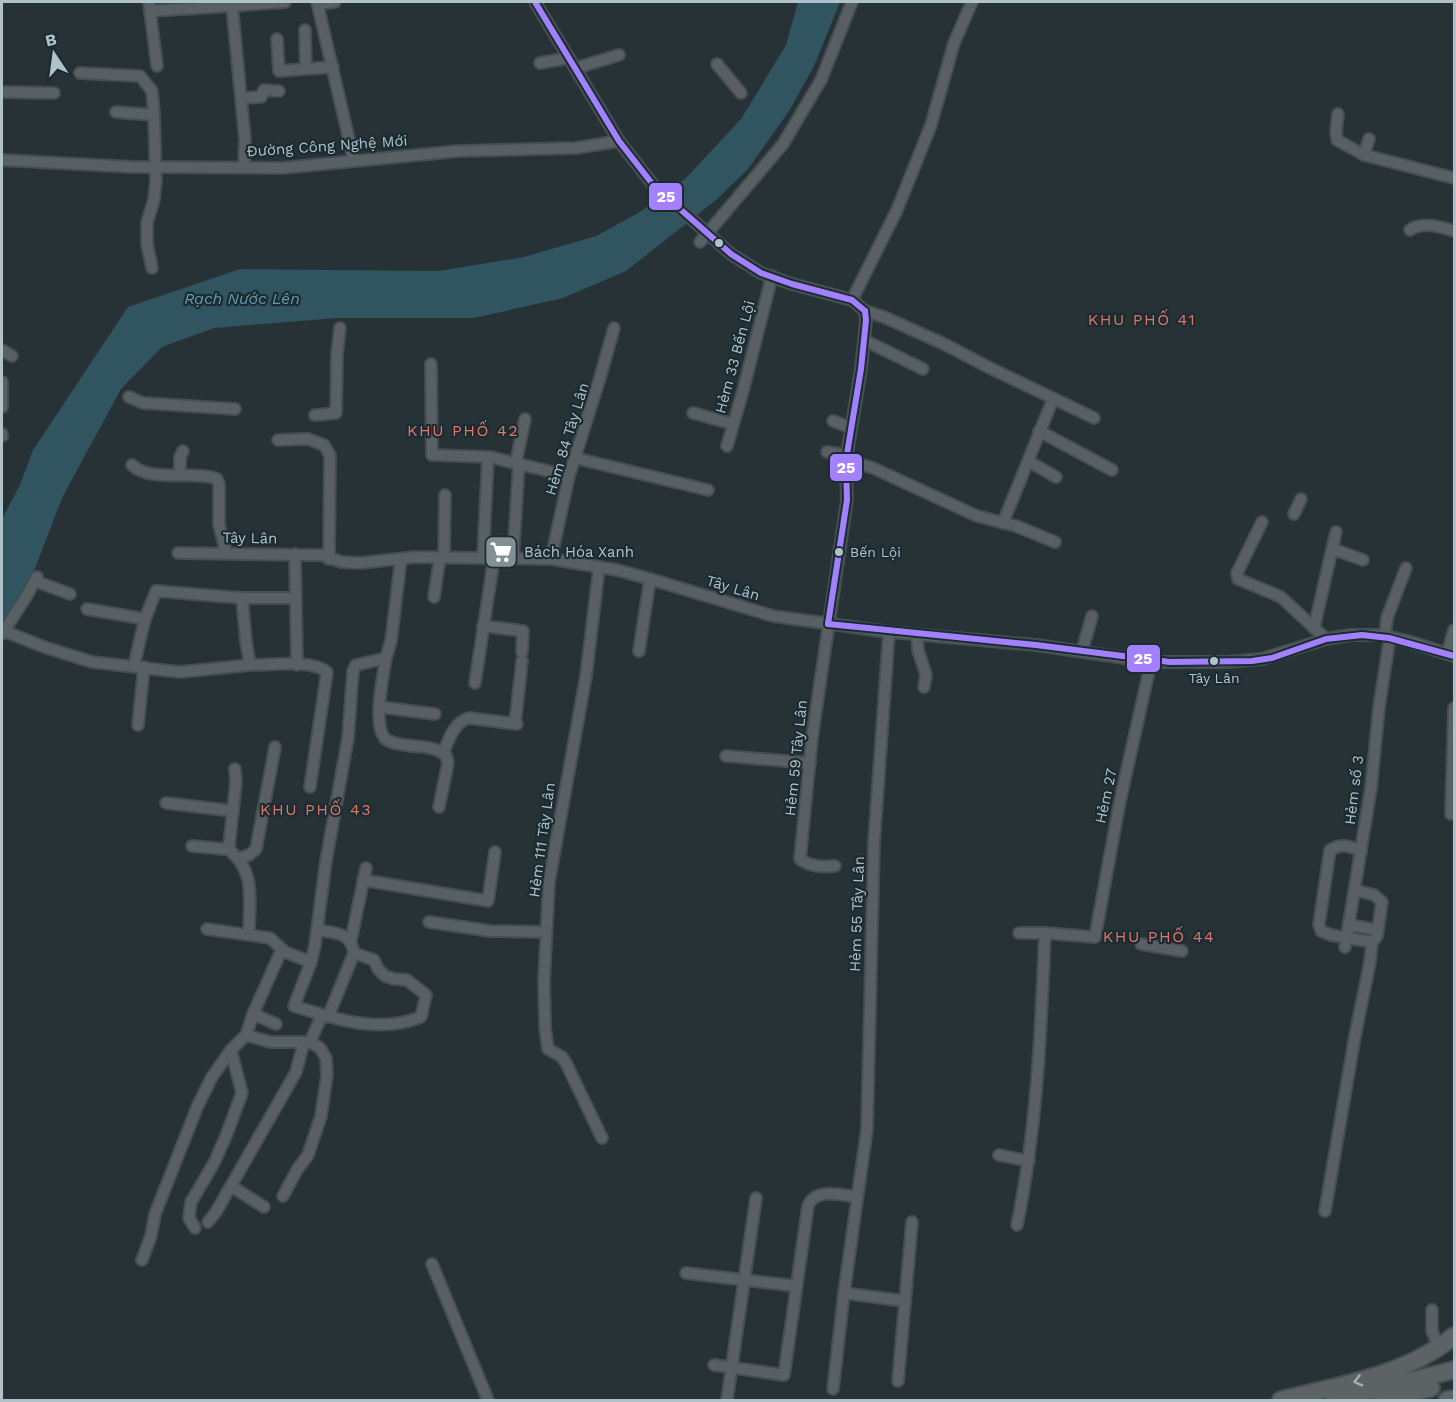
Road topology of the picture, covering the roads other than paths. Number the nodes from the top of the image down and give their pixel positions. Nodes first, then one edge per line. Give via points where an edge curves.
1 (285, 2) edge
2 (335, 2) edge
3 (535, 2) edge
4 (852, 2) edge
5 (972, 2) edge
6 (318, 3) edge
7 (232, 4) edge
8 (149, 6) edge
9 (305, 30) dead end
10 (277, 39) dead end
11 (619, 55) dead end
12 (540, 63) dead end
13 (572, 63) junction
14 (717, 64) dead end
15 (157, 66) dead end
16 (333, 67) junction
17 (306, 69) junction
18 (80, 73) dead end
19 (279, 91) dead end
20 (2, 92) edge
21 (54, 93) dead end
22 (741, 93) dead end
23 (242, 98) junction
24 (116, 112) dead end
25 (1338, 114) dead end
26 (154, 115) junction
27 (1369, 139) dead end
28 (619, 141) junction
29 (1364, 155) junction
30 (2, 160) edge
31 (354, 161) junction
32 (155, 167) junction
33 (244, 167) junction
34 (1455, 178) edge
35 (1410, 230) dead end
36 (1455, 231) edge
37 (709, 233) junction
38 (700, 242) dead end
39 (152, 268) dead end
40 (771, 276) junction
41 (852, 300) junction
42 (865, 311) junction
43 (340, 328) dead end
44 (614, 328) dead end
45 (864, 340) junction
46 (2, 350) edge
47 (12, 356) dead end
48 (431, 364) dead end
49 (923, 369) dead end
50 (2, 382) edge
51 (129, 397) dead end
52 (1053, 399) junction
53 (2, 407) edge
54 (235, 409) dead end
55 (693, 413) dead end
56 (315, 415) dead end
57 (525, 418) dead end
58 (1094, 418) dead end
59 (833, 421) dead end
60 (734, 424) junction
61 (851, 428) junction
62 (1039, 431) junction
63 (278, 440) dead end
64 (727, 446) dead end
65 (183, 451) dead end
66 (826, 452) dead end
67 (488, 457) junction
68 (575, 458) junction
69 (846, 458) junction
70 (1028, 461) junction
71 (518, 463) junction
72 (132, 465) dead end
73 (1112, 470) dead end
74 (180, 475) junction
75 (569, 476) junction
76 (1056, 477) dead end
77 (708, 490) dead end
78 (445, 495) dead end
79 (1301, 499) dead end
80 (1294, 514) dead end
81 (1262, 522) dead end
82 (1003, 523) junction
83 (1336, 532) dead end
84 (1055, 543) dead end
85 (1333, 549) junction
86 (226, 552) junction
87 (178, 553) dead end
88 (296, 554) junction
89 (442, 557) junction
90 (488, 558) junction
91 (513, 558) junction
92 (329, 559) junction
93 (401, 559) junction
94 (551, 559) junction
95 (1363, 560) dead end
96 (599, 568) junction
97 (1406, 568) dead end
98 (650, 579) junction
99 (70, 594) dead end
100 (434, 597) dead end
101 (243, 598) junction
102 (296, 598) junction
103 (87, 609) dead end
104 (1092, 616) dead end
105 (146, 619) junction
106 (828, 624) junction
107 (483, 626) junction
108 (1314, 628) junction
109 (1455, 630) edge
110 (3, 632) edge
111 (889, 632) junction
112 (918, 634) junction
113 (1387, 636) junction
114 (1326, 639) junction
115 (639, 651) dead end
116 (1082, 651) junction
117 (1451, 655) edge
118 (386, 658) junction
119 (1151, 662) junction
120 (250, 665) junction
121 (297, 665) junction
122 (139, 666) junction
123 (475, 683) dead end
124 (924, 687) dead end
125 (380, 707) junction
126 (1455, 708) edge
127 (435, 714) dead end
128 (138, 725) dead end
129 (275, 747) dead end
130 (443, 753) junction
131 (726, 756) dead end
132 (810, 763) junction
133 (235, 770) dead end
134 (310, 787) dead end
135 (166, 802) dead end
136 (439, 807) dead end
137 (233, 811) junction
138 (1451, 814) dead end
139 (192, 846) dead end
140 (227, 848) junction
141 (1361, 851) junction
142 (495, 852) dead end
143 (240, 858) junction
144 (835, 866) dead end
145 (366, 868) dead end
146 (363, 880) junction
147 (1355, 890) junction
148 (429, 922) dead end
149 (1349, 925) junction
150 (207, 929) dead end
151 (318, 930) junction
152 (1378, 930) junction
153 (546, 932) junction
154 (1019, 933) dead end
155 (1044, 933) junction
156 (249, 935) junction
157 (351, 940) junction
158 (1346, 942) junction
159 (1372, 942) junction
160 (1142, 944) dead end
161 (282, 949) junction
162 (1182, 951) dead end
163 (354, 953) junction
164 (311, 962) junction
165 (253, 1014) junction
166 (325, 1016) junction
167 (276, 1024) dead end
168 (246, 1035) junction
169 (307, 1042) junction
170 (231, 1050) junction
171 (602, 1138) dead end
172 (999, 1155) dead end
173 (1029, 1161) junction
174 (233, 1188) junction
175 (283, 1196) dead end
176 (857, 1197) junction
177 (756, 1198) dead end
178 (264, 1207) dead end
179 (1325, 1211) dead end
180 (208, 1222) dead end
181 (912, 1222) dead end
182 (1017, 1225) dead end
183 (195, 1228) dead end
184 (142, 1260) dead end
185 (432, 1264) dead end
186 (686, 1273) dead end
187 (744, 1279) junction
188 (796, 1286) junction
189 (844, 1293) junction
190 (904, 1301) junction
191 (1432, 1310) dead end
192 (1449, 1344) edge
193 (714, 1365) dead end
194 (732, 1367) junction
195 (1455, 1370) edge
196 (898, 1381) dead end
197 (1455, 1382) edge
198 (833, 1389) dead end
199 (1455, 1399) edge
200 (1336, 1400) edge
201 (488, 1401) edge
202 (727, 1401) edge
203 (1281, 1401) edge
204 (1383, 1401) edge
205 (1447, 1401) edge

1 - 7 street
2 - 6 street
3 - 13 street
4 - 37 street via 813,96 783,144
5 - 41 street via 954,43 931,124 897,210
6 - 16 street
7 - 8 street
7 - 23 street
8 - 15 street
9 - 17 street
10 - 17 street via 279,71
11 - 13 street
12 - 13 street
13 - 28 street
14 - 22 street
16 - 17 street
16 - 31 street
18 - 26 street via 140,76 152,91
19 - 23 street via 264,90 261,97
20 - 21 street
23 - 33 street
24 - 26 street
25 - 29 street via 1337,140
26 - 32 street
27 - 29 street
28 - 31 street, Đường Công Nghệ Mới via 576,148 459,151
28 - 37 street via 660,192
29 - 34 street
30 - 32 street, Đường Công Nghệ Mới
31 - 33 street, Đường Công Nghệ Mới via 282,168
32 - 33 street, Đường Công Nghệ Mới
32 - 39 street via 154,199 147,223
35 - 36 street via 1426,225
37 - 38 street
37 - 40 street via 731,254
40 - 41 street
40 - 60 street, Hẻm 33 Bến Lội
41 - 42 street
42 - 45 street
42 - 52 street via 944,344
43 - 56 street via 336,412
44 - 68 street, Hẻm 84 Tây Lân
45 - 49 street
45 - 61 street
46 - 47 street
48 - 67 street via 432,455
50 - 53 street
51 - 54 street via 143,403
52 - 58 street
52 - 62 street
55 - 60 street
57 - 71 street
59 - 61 street
60 - 64 street, Hẻm 33 Bến Lội
61 - 69 street
62 - 70 street
62 - 73 street
63 - 92 street via 308,439 324,445 330,455
65 - 74 street
66 - 69 street
67 - 71 street
67 - 90 street
68 - 75 street, Hẻm 84 Tây Lân
68 - 77 street
69 - 82 street via 977,516
69 - 106 street via 847,500
70 - 76 street
70 - 82 street
71 - 75 street
71 - 91 street
72 - 74 street via 137,470
74 - 86 street via 217,479 219,525
75 - 94 street, Hẻm 84 Tây Lân
78 - 89 street
79 - 80 street
81 - 108 street via 1237,573 1238,579 1281,597
82 - 84 street
83 - 85 street
85 - 95 street
85 - 108 street
86 - 87 street, Tây Lân
86 - 88 street, Tây Lân
88 - 92 street, Tây Lân
88 - 102 street
89 - 90 street, Tây Lân
89 - 93 street, Tây Lân
89 - 100 street
90 - 91 street, Tây Lân
90 - 107 street
91 - 94 street, Tây Lân
92 - 93 street, Tây Lân via 360,563
93 - 118 street
94 - 96 street, Tây Lân
96 - 98 street, Tây Lân
96 - 153 street, Hẻm 111 Tây Lân via 586,676 549,882
97 - 113 street, Hẻm số 3 via 1387,618
98 - 106 street, Tây Lân via 773,616
98 - 115 street
99 - 110 street via 36,579
101 - 102 street
101 - 105 street via 156,591
101 - 120 street
102 - 121 street
103 - 105 street
104 - 116 street
105 - 122 street
106 - 111 street, Tây Lân
106 - 132 street, Hẻm 59 Tây Lân
107 - 123 street
107 - 130 street via 524,631 516,724 462,720
108 - 114 street
109 - 117 street
110 - 122 street via 92,662
111 - 112 street, Tây Lân
111 - 176 street, Hẻm 55 Tây Lân via 874,842 867,1129
112 - 116 street, Tây Lân
112 - 124 street via 918,650 926,675
113 - 114 street, Tây Lân via 1351,634
113 - 117 street, Tây Lân
113 - 141 street, Hẻm số 3
114 - 119 street, Tây Lân via 1262,659
116 - 119 street, Tây Lân
118 - 125 street
118 - 151 street via 357,665 353,671 348,738
119 - 155 street, Hẻm 27 via 1095,937
120 - 121 street
120 - 122 street via 180,672
121 - 134 street via 327,672
122 - 128 street
125 - 127 street
125 - 130 street via 379,725 389,741 435,748
126 - 138 street
129 - 143 street via 256,849
130 - 136 street via 448,763
131 - 132 street
132 - 144 street, Hẻm 59 Tây Lân via 800,859 807,864
133 - 137 street
135 - 137 street
137 - 140 street
139 - 140 street
140 - 143 street
141 - 147 street, Hẻm số 3
141 - 158 street via 1348,846 1330,850 1326,872 1319,924 1321,931
142 - 146 street via 488,901
143 - 156 street via 250,879
145 - 146 street
146 - 157 street
147 - 149 street, Hẻm số 3
147 - 152 street via 1374,895 1382,902
148 - 153 street via 490,931
149 - 152 street
149 - 158 street, Hẻm số 3
150 - 156 street
151 - 157 street
151 - 164 street
152 - 159 street
153 - 171 street, Hẻm 111 Tây Lân via 545,1028 549,1049 566,1063
154 - 155 street
155 - 173 street via 1039,1058
156 - 161 street via 270,938
157 - 163 street
158 - 159 street
159 - 179 street
160 - 162 street
161 - 164 street
161 - 165 street
163 - 166 street
163 - 166 street via 374,960 385,976 407,980 426,995 421,1017 387,1026
164 - 166 street via 294,1006
165 - 167 street
165 - 168 street
166 - 169 street
168 - 169 street via 270,1042
168 - 170 street
169 - 174 street via 296,1072
169 - 175 street via 320,1048 326,1058 321,1116 308,1155
170 - 183 street via 242,1093 214,1163 191,1202 189,1218
170 - 184 street via 198,1105 155,1214
172 - 173 street
173 - 182 street
174 - 178 street
174 - 180 street
176 - 188 street via 824,1193 810,1200
176 - 189 street, Hẻm 55 Tây Lân
177 - 187 street
181 - 190 street
185 - 201 street
186 - 187 street
187 - 188 street
187 - 194 street
188 - 194 street via 784,1375
189 - 190 street
189 - 198 street, Hẻm 55 Tây Lân
190 - 196 street
191 - 192 street via 1432,1331
192 -> 203 highway via 1387,1373
193 - 194 street
194 - 202 street
195 - 200 highway
197 - 204 highway
199 - 205 highway

